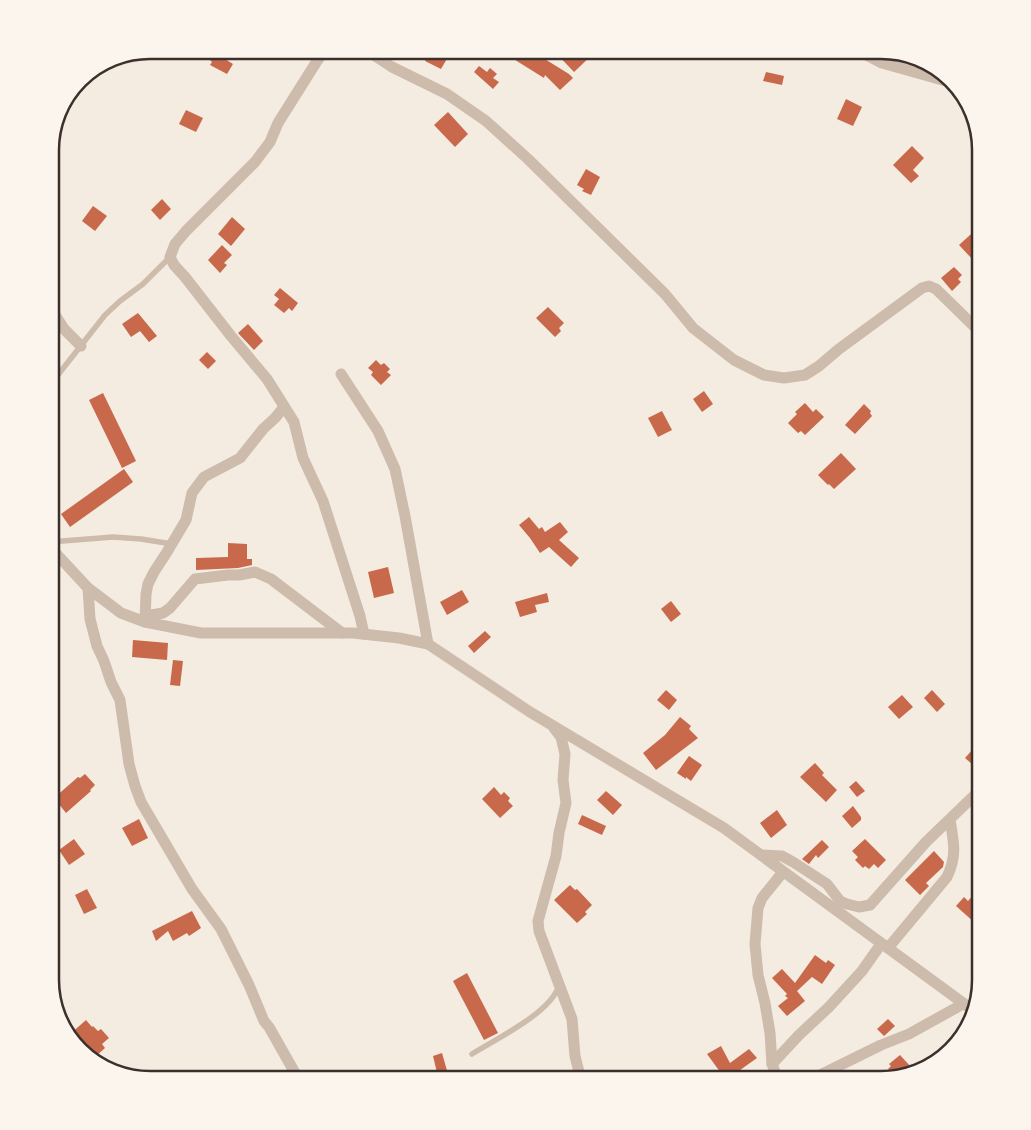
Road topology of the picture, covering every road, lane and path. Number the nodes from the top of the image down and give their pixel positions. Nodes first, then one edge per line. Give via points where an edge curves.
1 (318, 59) edge
2 (380, 59) edge
3 (874, 59) edge
4 (939, 79) edge
5 (170, 256) junction
6 (59, 321) edge
7 (972, 324) edge
8 (80, 346) junction
9 (59, 373) edge
10 (341, 374) dead end
11 (284, 407) junction
12 (59, 541) edge
13 (172, 544) junction
14 (59, 557) edge
15 (88, 588) junction
16 (145, 619) junction
17 (342, 633) junction
18 (364, 634) junction
19 (428, 644) junction
20 (549, 723) junction
21 (972, 798) edge
22 (950, 820) junction
23 (760, 855) junction
24 (783, 872) junction
25 (885, 946) junction
26 (559, 986) junction
27 (963, 1004) junction
28 (968, 1007) edge
29 (472, 1054) dead end
30 (772, 1064) junction
31 (294, 1071) edge
32 (579, 1071) edge
33 (775, 1071) edge
34 (828, 1071) edge

1 - 5 street via 278,123 270,142 186,231
2 - 7 street via 446,94 486,121 665,294 693,328 734,360 764,375 784,378 805,375 929,286
3 - 4 street
5 - 8 lane via 143,284 104,315
5 - 11 street via 174,266 267,379
6 - 8 street
8 - 9 lane
10 - 19 street via 378,431 395,469
11 - 13 street via 240,458 204,477 192,493 186,520
11 - 18 street via 294,422 303,458 323,501
12 - 13 lane via 113,537
13 - 16 street via 148,584
14 - 15 street
15 - 16 street via 121,613
15 - 31 street via 90,619 97,646 120,700 129,764 141,802 192,889 221,929 264,1021
16 - 17 street via 201,633
16 - 17 street via 170,608 195,579 254,572 271,579
17 - 18 street
18 - 19 street
19 - 20 street
20 - 23 street via 724,828
20 - 26 street via 561,737 565,754 563,780 566,803 538,926
21 - 22 street
22 - 23 street via 870,905 859,907 840,901 827,884 793,862 782,856
22 - 25 street via 954,858 947,877
23 - 24 street
24 - 25 street
24 - 30 street via 758,908 755,944 770,1032
25 - 27 street
25 - 30 street
26 - 29 lane via 552,1000 525,1022
26 - 32 street via 572,1019
27 - 28 street
27 - 34 street via 909,1034
30 - 33 street

